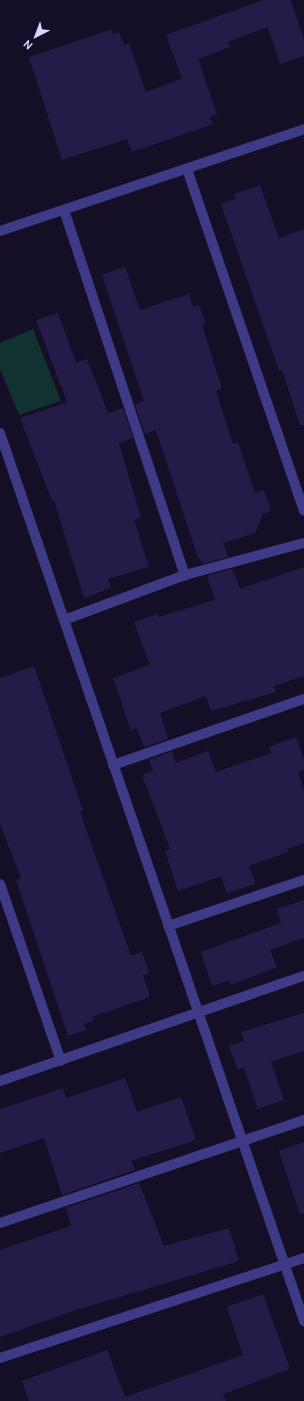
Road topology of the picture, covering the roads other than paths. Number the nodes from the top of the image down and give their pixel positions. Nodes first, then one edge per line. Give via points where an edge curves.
1 (304, 129) edge
2 (187, 169) junction
3 (64, 210) junction
4 (0, 231) edge
5 (0, 433) edge
6 (304, 511) edge
7 (304, 543) edge
8 (185, 575) junction
9 (64, 620) junction
10 (304, 699) edge
11 (113, 765) junction
12 (304, 880) edge
13 (0, 884) edge
14 (168, 926) junction
15 (304, 976) edge
16 (197, 1012) junction
17 (61, 1061) junction
18 (0, 1081) edge
19 (304, 1120) edge
20 (242, 1141) junction
21 (0, 1223) edge
22 (304, 1258) edge
23 (285, 1264) junction
24 (304, 1321) edge
25 (0, 1358) edge

1 - 2 street
2 - 3 street
2 - 6 street
3 - 4 street
3 - 8 street
5 - 9 street
7 - 8 street
8 - 9 street
9 - 11 street
10 - 11 street
11 - 14 street
12 - 14 street
13 - 17 street
14 - 16 street
15 - 16 street
16 - 17 street
16 - 20 street
17 - 18 street
19 - 20 street
20 - 21 street
20 - 23 street
22 - 23 street
23 - 24 street
23 - 25 street

